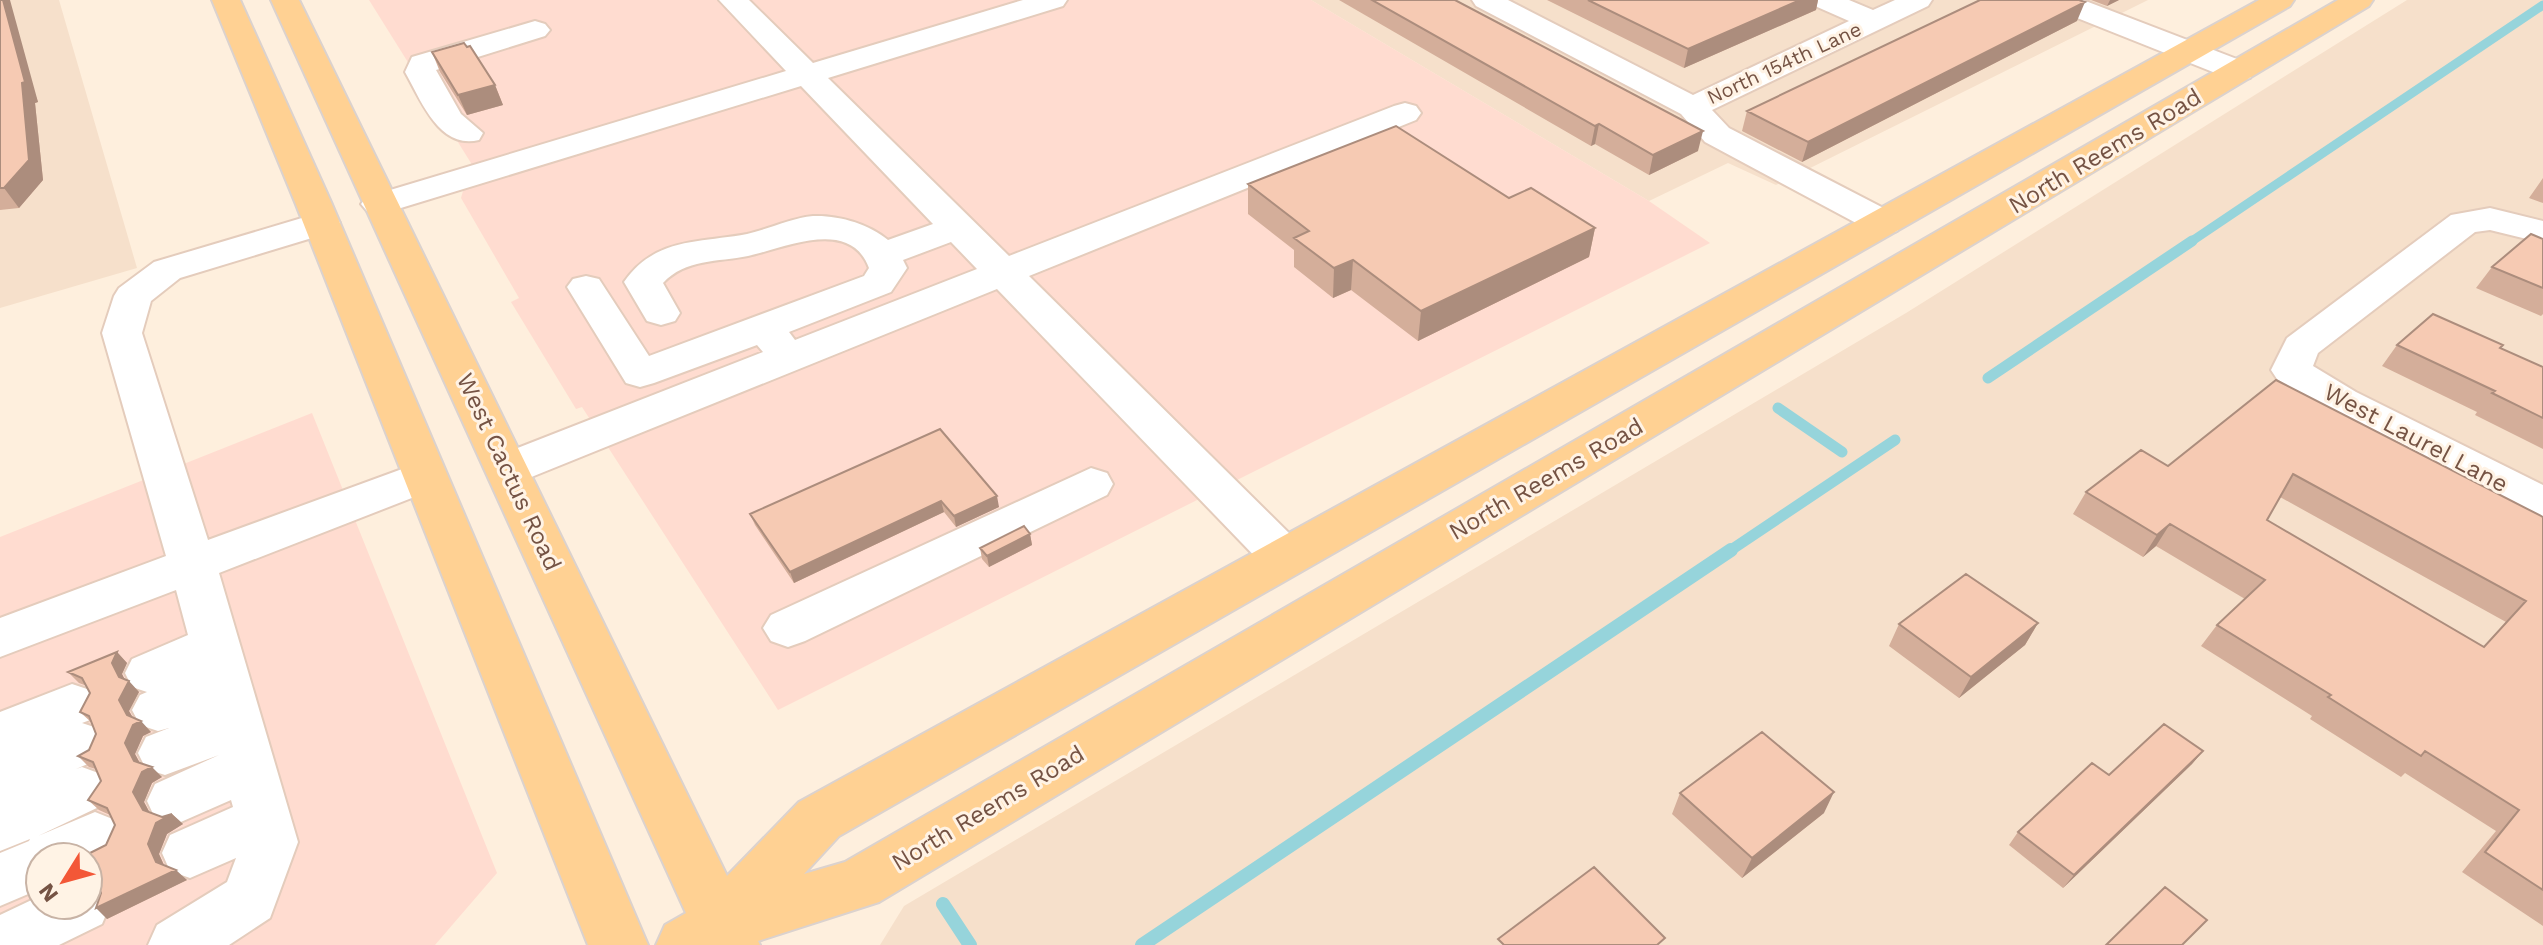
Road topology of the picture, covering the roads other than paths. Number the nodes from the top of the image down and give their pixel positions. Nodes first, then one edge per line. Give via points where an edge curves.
1 (226, 0) edge
2 (246, 0) edge
3 (285, 0) edge
4 (733, 0) edge
5 (1053, 0) edge
6 (1486, 0) edge
7 (1825, 0) edge
8 (1918, 0) edge
9 (2057, 0) edge
10 (2095, 0) edge
11 (2280, 0) edge
12 (2359, 0) edge
13 (1873, 21) junction
14 (535, 30) dead end
15 (2197, 47) junction
16 (312, 54) junction
17 (2247, 66) junction
18 (809, 76) junction
19 (1692, 107) junction
20 (1405, 113) dead end
21 (467, 133) dead end
22 (379, 204) junction
23 (317, 212) junction
24 (1884, 223) junction
25 (958, 227) junction
26 (2543, 232) edge
27 (871, 245) junction
28 (1002, 272) junction
29 (586, 287) dead end
30 (1732, 309) junction
31 (675, 333) junction
32 (1783, 340) junction
33 (776, 342) junction
34 (508, 469) junction
35 (424, 476) junction
36 (1091, 484) dead end
37 (2543, 504) edge
38 (1284, 557) junction
39 (193, 566) junction
40 (788, 628) dead end
41 (0, 638) edge
42 (232, 704) junction
43 (0, 735) edge
44 (0, 778) edge
45 (75, 787) edge
46 (263, 819) junction
47 (0, 827) edge
48 (190, 853) dead end
49 (24, 869) edge
50 (0, 880) edge
51 (48, 921) edge
52 (712, 938) edge
53 (0, 944) edge
54 (178, 945) edge
55 (618, 945) edge

1 - 23 main road
2 - 16 main road via 273,51
3 - 16 main road, West Cactus Road
4 - 18 street
5 - 18 street
6 - 19 street
7 - 13 street
8 - 13 street, North 154th Lane
9 - 15 street
10 - 15 street
11 - 15 main road, North Reems Road
12 - 17 main road, North Reems Road
13 - 19 street, North 154th Lane
14 - 21 street via 423,64 420,72 449,120
15 - 17 street
15 - 24 main road, North Reems Road
16 - 22 main road, West Cactus Road
17 - 32 main road, North Reems Road
18 - 22 street
18 - 25 street
19 - 24 street via 1717,135
20 - 28 street
22 - 23 main road
22 - 34 main road, West Cactus Road
23 - 35 main road
23 - 39 street via 167,270 133,296 122,333
24 - 30 main road, North Reems Road
25 - 27 street
25 - 28 street
26 - 37 street, West Laurel Lane via 2490,219 2464,223 2301,347 2291,370 2341,402
27 - 31 street via 814,227 676,257 643,282
27 - 33 street via 888,268 878,284
28 - 33 street
28 - 38 street
29 - 31 street via 640,374
30 - 32 main road
30 - 38 main road, North Reems Road
31 - 33 street
32 - 52 main road, North Reems Road via 859,884
33 - 34 street
34 - 52 main road, West Cactus Road
35 - 39 street
35 - 55 main road
36 - 40 street
38 - 52 main road, North Reems Road via 819,819
39 - 41 street
39 - 42 street
42 - 42 street via 162,734
42 - 46 street
43 - 45 street
44 - 45 street
45 - 47 street
46 - 48 street
46 - 54 street via 270,842 250,899
49 - 50 street
51 - 53 street

